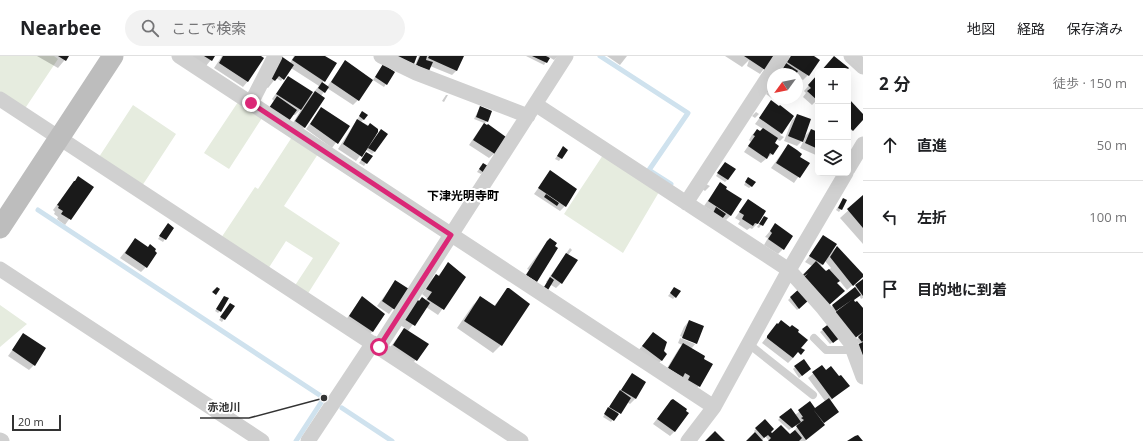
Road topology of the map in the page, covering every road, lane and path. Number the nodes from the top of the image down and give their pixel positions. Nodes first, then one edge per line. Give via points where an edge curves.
1 (113, 56) edge
2 (179, 56) edge
3 (275, 56) edge
4 (381, 56) edge
5 (566, 56) edge
6 (782, 56) edge
7 (851, 56) edge
8 (863, 67) edge
9 (0, 98) edge
10 (251, 103) junction
11 (531, 110) junction
12 (60, 137) junction
13 (861, 152) edge
14 (851, 165) edge
15 (844, 176) edge
16 (686, 203) junction
17 (0, 228) edge
18 (451, 235) junction
19 (0, 269) edge
20 (789, 270) junction
21 (814, 338) dead end
22 (376, 345) junction
23 (750, 345) junction
24 (852, 350) junction
25 (863, 377) edge
26 (813, 395) dead end
27 (714, 407) junction
28 (262, 441) edge
29 (308, 441) edge
30 (521, 441) edge
31 (688, 441) edge

1 - 12 street
2 - 10 street
3 - 10 street
4 - 11 street via 416,73
5 - 11 street
6 - 16 street
7 - 8 street
9 - 12 street
10 - 18 street
11 - 16 street
11 - 18 street
12 - 17 street
12 - 22 street
13 - 14 street
15 - 20 street
16 - 20 street
18 - 22 street
18 - 27 street
19 - 28 street
20 - 23 street
20 - 24 street via 850,342
21 - 24 lane via 826,350
22 - 29 street
22 - 30 street
23 - 26 lane
23 - 27 street
24 - 25 street
27 - 31 street

